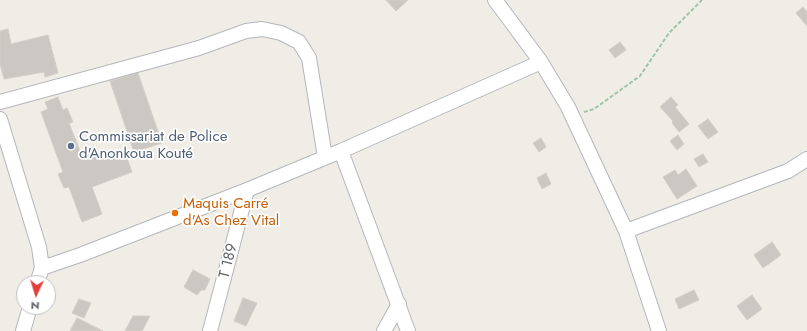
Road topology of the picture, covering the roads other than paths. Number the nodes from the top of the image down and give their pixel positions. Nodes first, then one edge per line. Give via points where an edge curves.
1 (495, 0) edge
2 (541, 62) junction
3 (0, 102) edge
4 (0, 119) edge
5 (341, 151) junction
6 (325, 157) junction
7 (807, 159) edge
8 (247, 190) junction
9 (626, 231) junction
10 (42, 268) junction
11 (40, 275) edge
12 (399, 304) junction
13 (28, 315) edge
14 (23, 331) edge
15 (210, 331) edge
16 (384, 331) edge
17 (408, 331) edge
18 (658, 331) edge

1 - 2 street
2 - 5 street
2 - 9 street via 568,107
3 - 6 street via 199,48 246,31 262,29 281,33 299,42 309,58
4 - 10 street via 39,247
5 - 6 street
5 - 12 street
6 - 8 street
7 - 9 street via 788,171
8 - 10 street
8 - 15 street, T 189
9 - 18 street
10 - 11 street
12 - 16 street
12 - 17 street
13 - 14 street

